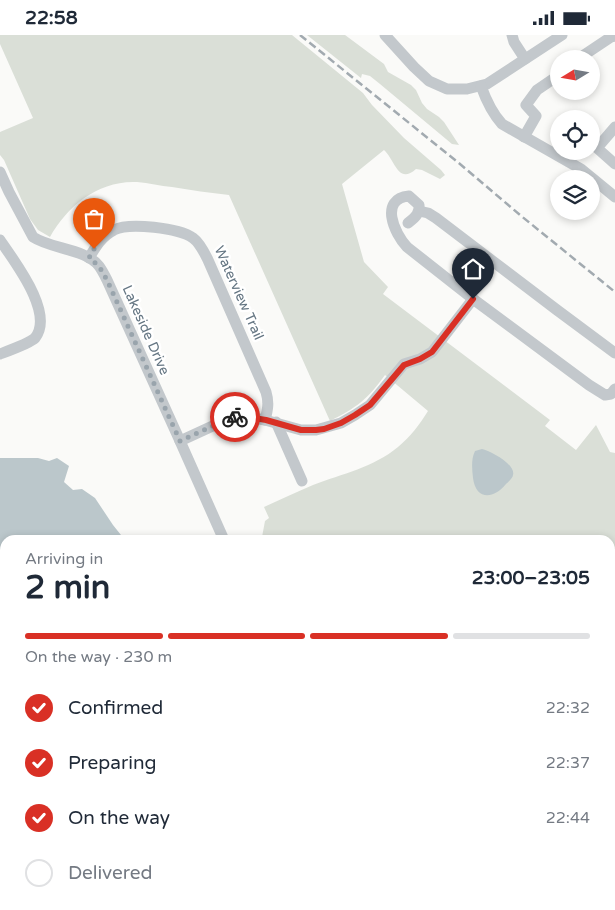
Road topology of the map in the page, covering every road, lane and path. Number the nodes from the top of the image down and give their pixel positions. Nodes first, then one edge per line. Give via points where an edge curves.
1 (385, 35) edge
2 (512, 35) edge
3 (562, 35) edge
4 (615, 36) edge
5 (592, 50) edge
6 (525, 59) junction
7 (550, 81) edge
8 (481, 85) junction
9 (615, 127) edge
10 (524, 137) junction
11 (615, 164) edge
12 (0, 172) edge
13 (4, 195) edge
14 (615, 197) edge
15 (419, 211) junction
16 (408, 223) dead end
17 (0, 240) edge
18 (89, 258) junction
19 (473, 299) junction
20 (0, 353) edge
21 (615, 353) edge
22 (615, 389) edge
23 (271, 421) junction
24 (180, 441) junction
25 (302, 481) dead end
26 (222, 535) edge

1 - 8 street via 429,81 447,89
2 - 6 street
3 - 6 street
4 - 5 street
6 - 8 street
7 - 10 street via 537,90 526,105 536,116
8 - 10 street via 496,118
9 - 11 street via 597,148
10 - 14 street via 581,169
12 - 13 street, Lakeside Drive
13 - 18 street, Lakeside Drive via 33,237
15 - 16 street
15 - 19 street via 419,205 409,197 398,199 393,205 393,225 400,239
15 - 21 street via 436,217
17 - 20 street via 26,280 41,321 34,340
18 - 23 street, Waterview Trail via 99,241 119,227 173,230 193,238 208,260 266,392
18 - 24 street, Lakeside Drive via 99,266 107,280
19 - 22 street via 604,395
19 - 23 street via 432,352 404,365 370,405 355,415 316,430 301,430
23 - 24 street via 241,416 230,418
23 - 25 street, Waterview Trail
24 - 26 street, Lakeside Drive

